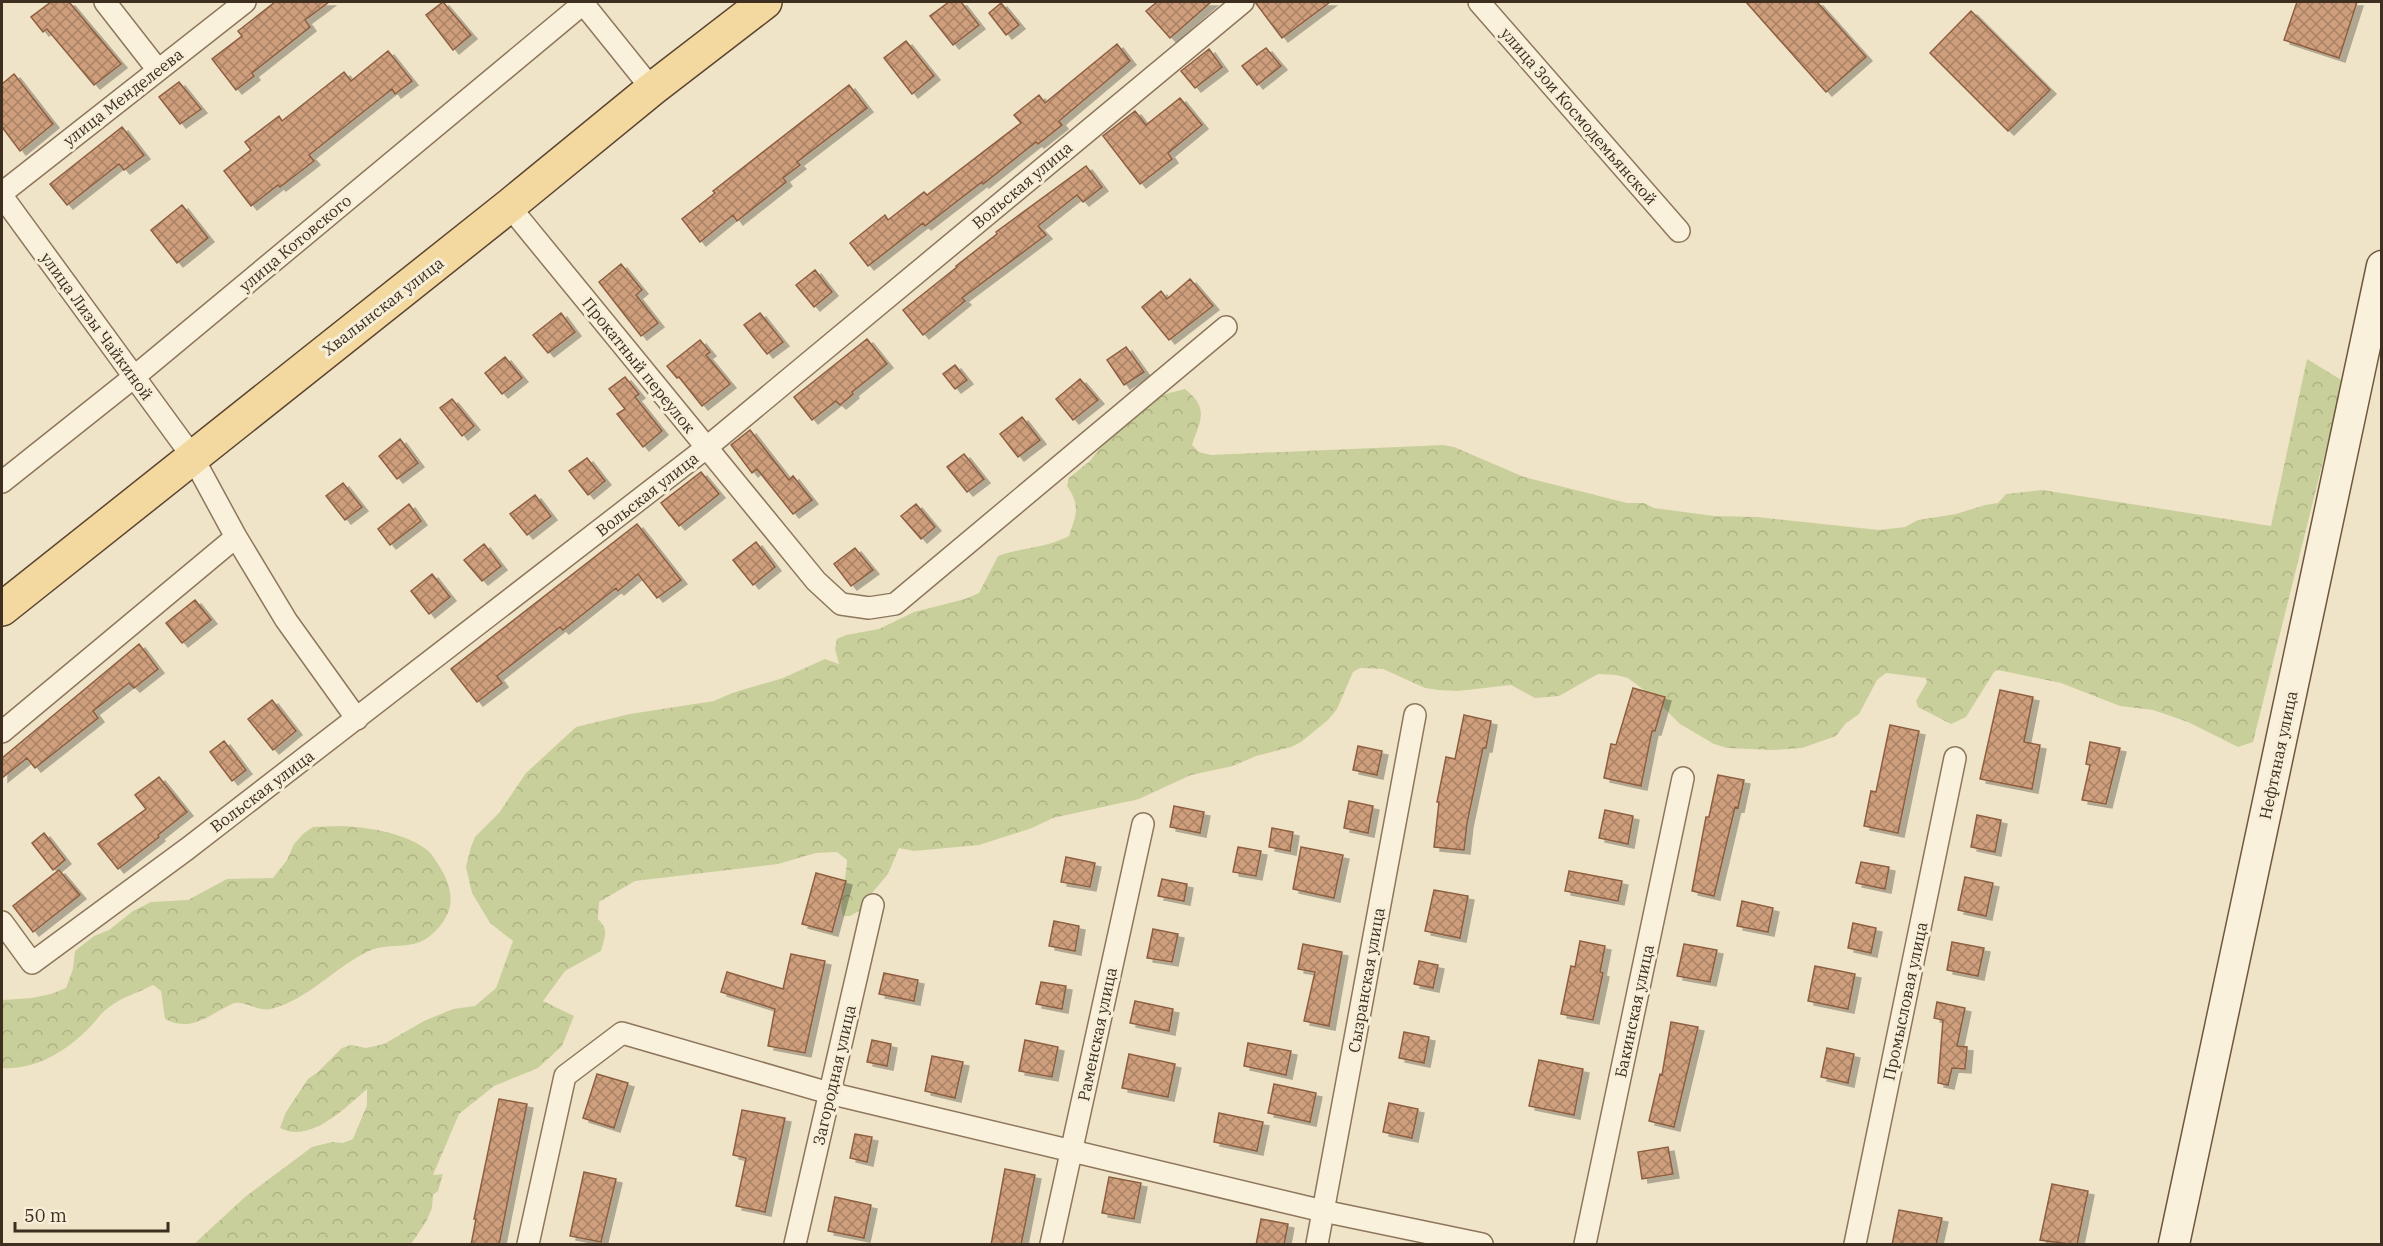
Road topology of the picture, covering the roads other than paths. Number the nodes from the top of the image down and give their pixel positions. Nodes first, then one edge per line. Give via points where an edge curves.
1 (105, 2) edge
2 (245, 2) edge
3 (583, 2) edge
4 (765, 2) edge
5 (1243, 2) edge
6 (1479, 2) edge
7 (158, 70) junction
8 (652, 89) junction
9 (2, 195) edge
10 (509, 206) junction
11 (1679, 231) dead end
12 (2382, 266) edge
13 (1226, 327) dead end
14 (134, 377) junction
15 (706, 448) junction
16 (192, 456) junction
17 (2, 482) edge
18 (236, 537) junction
19 (2, 609) edge
20 (1415, 715) dead end
21 (357, 719) junction
22 (2, 732) edge
23 (1955, 758) dead end
24 (1683, 778) dead end
25 (1143, 824) dead end
26 (873, 905) dead end
27 (2, 922) edge
28 (829, 1093) junction
29 (1071, 1152) junction
30 (1323, 1211) junction
31 (528, 1245) edge
32 (795, 1245) edge
33 (1051, 1245) edge
34 (1317, 1245) edge
35 (1482, 1245) edge
36 (1585, 1245) edge
37 (1855, 1245) edge
38 (2174, 1245) edge

1 - 7 street
2 - 7 street, улица Менделеева
3 - 8 street
3 - 14 street, улица Котовского
4 - 8 main road, Хвалынская улица
5 - 15 street, Вольская улица
6 - 11 street, улица Зои Космодемьянской
7 - 9 street, улица Менделеева
8 - 10 main road, Хвалынская улица
9 - 14 street, улица Лизы Чайкиной
10 - 15 street, Прокатный переулок
10 - 16 main road, Хвалынская улица
12 - 38 street, Нефтяная улица
13 - 15 street, Прокатный переулок via 895,604 869,608 841,604 816,581
14 - 16 street, улица Лизы Чайкиной
14 - 17 street, улица Котовского
15 - 21 street, Вольская улица
16 - 18 street, улица Лизы Чайкиной
16 - 19 main road, Хвалынская улица
18 - 21 street, улица Лизы Чайкиной via 286,620
18 - 22 street
20 - 30 street, Сызранская улица
21 - 27 street, Вольская улица via 32,963
23 - 37 street, Промысловая улица
24 - 36 street, Бакинская улица
25 - 29 street, Раменская улица
26 - 28 street, Загородная улица
28 - 29 street
28 - 31 street via 622,1033 565,1076
28 - 32 street, Загородная улица
29 - 30 street
29 - 33 street, Раменская улица
30 - 34 street, Сызранская улица
30 - 35 street

